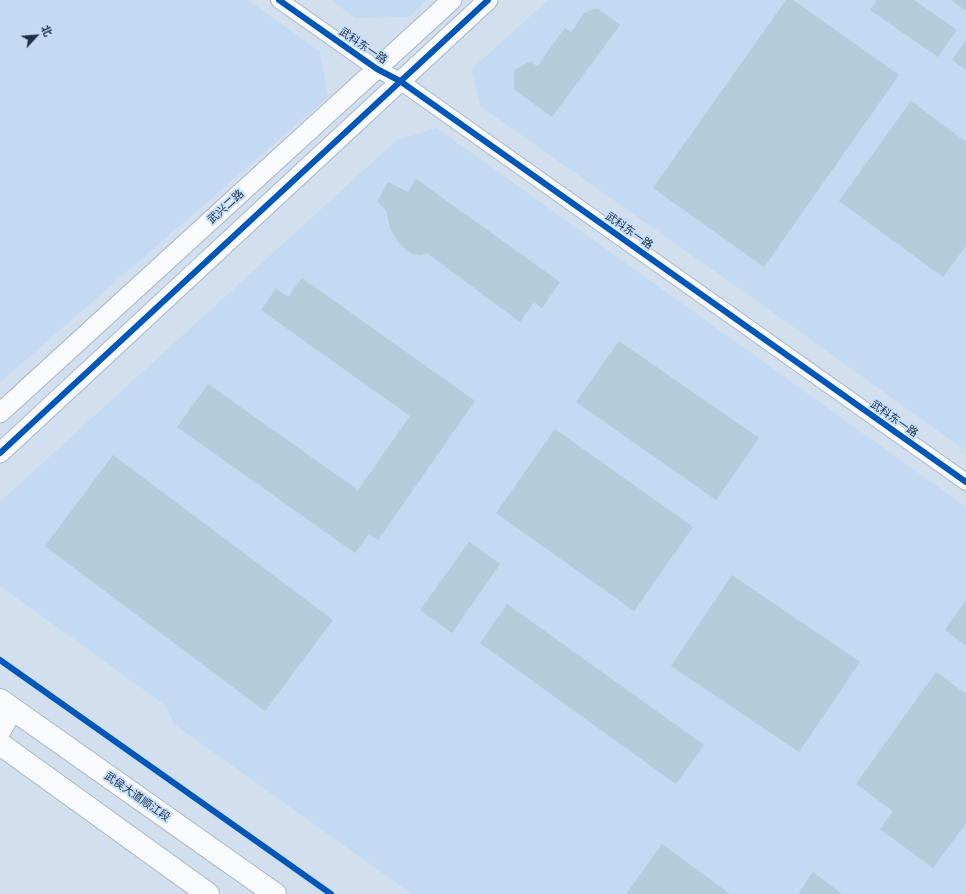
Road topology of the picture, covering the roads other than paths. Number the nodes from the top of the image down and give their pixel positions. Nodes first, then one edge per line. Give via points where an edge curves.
1 (279, 0) edge
2 (452, 0) edge
3 (488, 0) edge
4 (377, 69) junction
5 (400, 81) junction
6 (0, 413) edge
7 (0, 453) edge
8 (966, 482) edge
9 (6, 704) edge
10 (0, 730) edge
11 (0, 744) edge
12 (208, 894) edge
13 (275, 894) edge

1 - 4 street, 武科东一路
2 - 4 street, 武兴二路
3 - 5 street
4 - 5 street, 武科东一路
4 - 6 street, 武兴二路
5 - 7 street
5 - 8 street, 武科东一路
9 - 10 main road
9 - 13 main road, 武侯大道顺江段
11 - 12 main road

